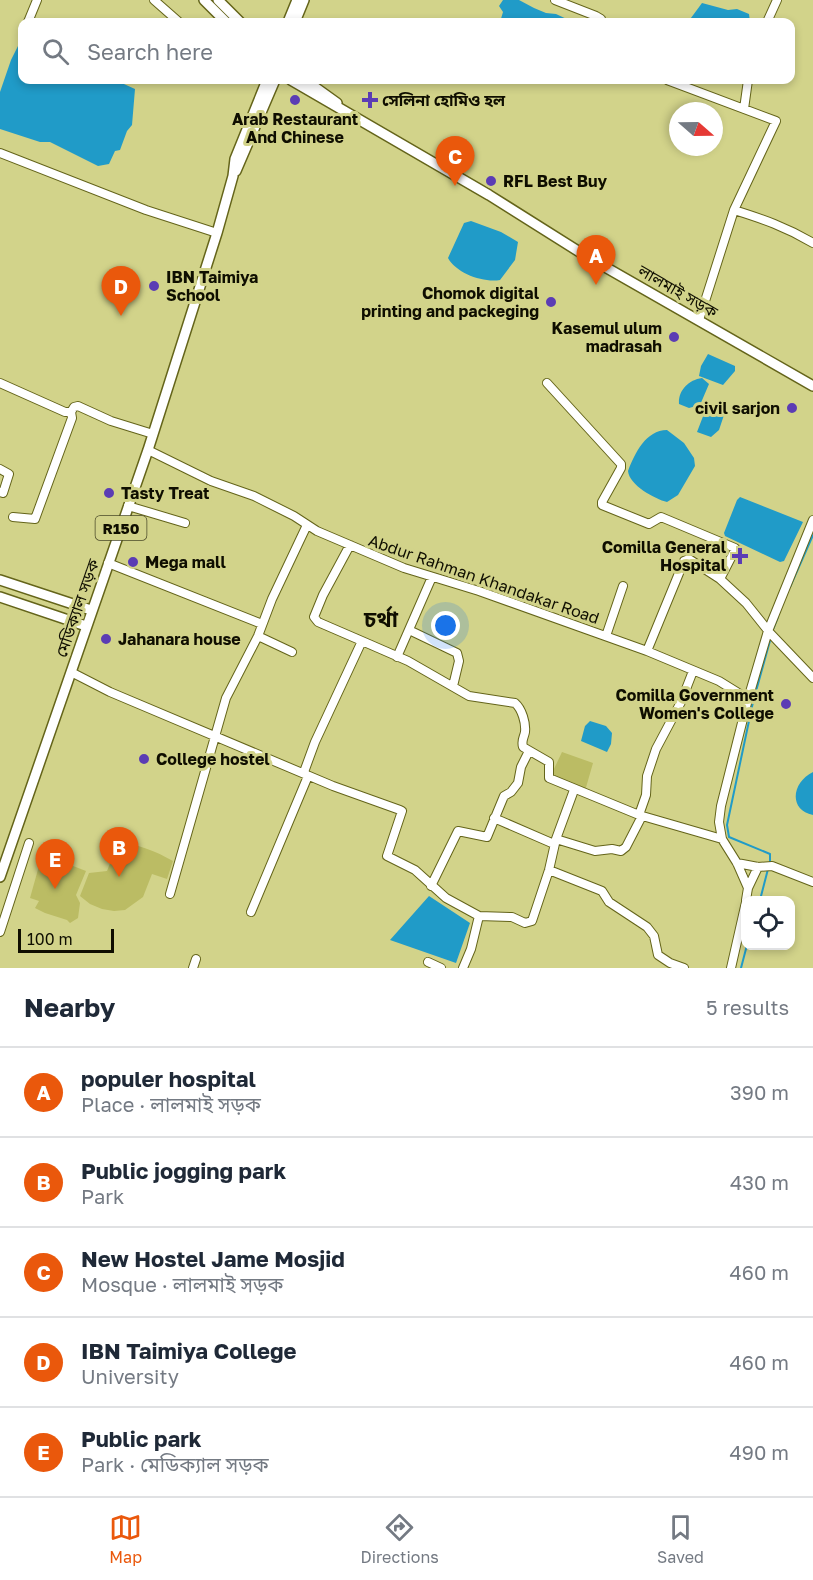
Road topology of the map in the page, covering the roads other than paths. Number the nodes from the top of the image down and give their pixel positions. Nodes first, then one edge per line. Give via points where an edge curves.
1 (37, 0) edge
2 (154, 0) edge
3 (204, 0) edge
4 (218, 0) edge
5 (297, 0) edge
6 (304, 0) edge
7 (555, 0) edge
8 (777, 0) edge
9 (30, 18) edge
10 (174, 18) edge
11 (222, 18) edge
12 (236, 18) edge
13 (290, 18) edge
14 (297, 18) edge
15 (600, 18) edge
16 (769, 18) edge
17 (266, 84) edge
18 (273, 84) edge
19 (298, 84) edge
20 (311, 84) edge
21 (678, 84) edge
22 (747, 84) edge
23 (344, 109) junction
24 (744, 109) junction
25 (257, 114) junction
26 (0, 153) edge
27 (734, 210) junction
28 (217, 233) junction
29 (813, 243) edge
30 (699, 320) junction
31 (0, 383) edge
32 (547, 383) dead end
33 (813, 386) edge
34 (71, 412) junction
35 (153, 435) junction
36 (148, 450) junction
37 (0, 469) edge
38 (0, 492) edge
39 (128, 506) junction
40 (13, 517) dead end
41 (813, 520) edge
42 (185, 523) dead end
43 (308, 525) junction
44 (350, 545) junction
45 (108, 563) junction
46 (432, 577) junction
47 (720, 579) junction
48 (0, 580) edge
49 (623, 586) dead end
50 (0, 597) edge
51 (91, 610) junction
52 (262, 624) junction
53 (86, 626) junction
54 (409, 630) junction
55 (771, 634) junction
56 (258, 636) junction
57 (606, 636) junction
58 (362, 641) junction
59 (647, 651) junction
60 (292, 652) dead end
61 (397, 657) junction
62 (693, 671) junction
63 (70, 672) junction
64 (813, 678) edge
65 (453, 686) junction
66 (748, 699) junction
67 (215, 735) junction
68 (529, 751) junction
69 (308, 776) junction
70 (574, 790) junction
71 (641, 815) junction
72 (494, 818) junction
73 (722, 840) junction
74 (555, 842) junction
75 (29, 843) dead end
76 (737, 863) junction
77 (765, 866) junction
78 (549, 870) junction
79 (0, 877) edge
80 (813, 882) edge
81 (432, 886) junction
82 (748, 888) junction
83 (170, 894) dead end
84 (747, 896) edge
85 (251, 912) dead end
86 (479, 916) junction
87 (741, 923) edge
88 (0, 932) edge
89 (196, 959) dead end
90 (428, 962) dead end
91 (193, 968) edge
92 (441, 968) edge
93 (463, 968) edge
94 (684, 968) edge
95 (731, 968) edge

1 - 9 street
2 - 10 street
3 - 11 main road
4 - 12 main road
5 - 13 main road
6 - 14 main road
7 - 15 street
8 - 16 street
17 - 25 main road, মেডিক্যাল সড়ক / R150
18 - 25 main road, মেডিক্যাল সড়ক / R150
19 - 23 main road, লালমাই সড়ক
20 - 23 main road, লালমাই সড়ক
21 - 24 street
22 - 24 street
23 - 30 main road, লালমাই সড়ক
24 - 27 street via 776,121
25 - 28 main road, মেডিক্যাল সড়ক / R150 via 235,159
26 - 28 street
27 - 29 street via 771,221
27 - 30 street
28 - 35 main road, মেডিক্যাল সড়ক / R150
30 - 33 main road, লালমাই সড়ক
31 - 34 street
32 - 47 street via 621,464 602,505 649,524 661,517 732,546 735,550
34 - 35 street via 78,406
34 - 40 street via 35,519
35 - 36 main road, মেডিক্যাল সড়ক / R150
36 - 39 main road, মেডিক্যাল সড়ক / R150
36 - 43 street, Abdur Rahman Khandakar Road via 254,496
37 - 38 street via 9,474 3,493
39 - 42 street
39 - 45 main road, মেডিক্যাল সড়ক / R150
41 - 55 street
43 - 44 street, Abdur Rahman Khandakar Road
43 - 52 street
44 - 46 street, Abdur Rahman Khandakar Road
44 - 58 street via 314,617
45 - 51 main road, মেডিক্যাল সড়ক / R150
45 - 52 street
46 - 54 street
46 - 57 street, Abdur Rahman Khandakar Road
47 - 55 street
47 - 59 street via 689,559 684,561
48 - 51 main road
49 - 57 street
50 - 53 main road
51 - 53 main road, মেডিক্যাল সড়ক / R150
52 - 56 street
53 - 63 main road, মেডিক্যাল সড়ক / R150
54 - 61 street
54 - 65 street via 457,653
55 - 64 street
55 - 66 street
56 - 60 street
56 - 67 street via 226,698
57 - 59 street, Abdur Rahman Khandakar Road
58 - 61 street
58 - 69 street via 315,742 304,772
59 - 62 street, Abdur Rahman Khandakar Road
61 - 65 street
62 - 66 street, Abdur Rahman Khandakar Road
62 - 71 street via 656,749
63 - 67 street
63 - 79 main road, মেডিক্যাল সড়ক / R150
65 - 68 street via 475,698 519,706 525,730 522,743
66 - 73 street via 721,806
67 - 69 street
67 - 83 street
68 - 70 street via 549,762 549,778
68 - 72 street via 518,783 504,796
69 - 81 street via 401,810 387,856 415,870
69 - 85 street
70 - 71 street
70 - 74 street
71 - 73 street
71 - 74 street via 621,851 596,851
72 - 74 street
72 - 81 street via 485,838 458,831
73 - 76 street
74 - 78 street
75 - 88 street
76 - 77 street
76 - 82 street
77 - 80 street
77 - 82 street
78 - 86 street via 532,921
78 - 94 street via 602,891 609,902 647,927 654,936 658,955
81 - 86 street
82 - 84 street
86 - 93 street
87 - 95 street
89 - 91 street
90 - 92 street

